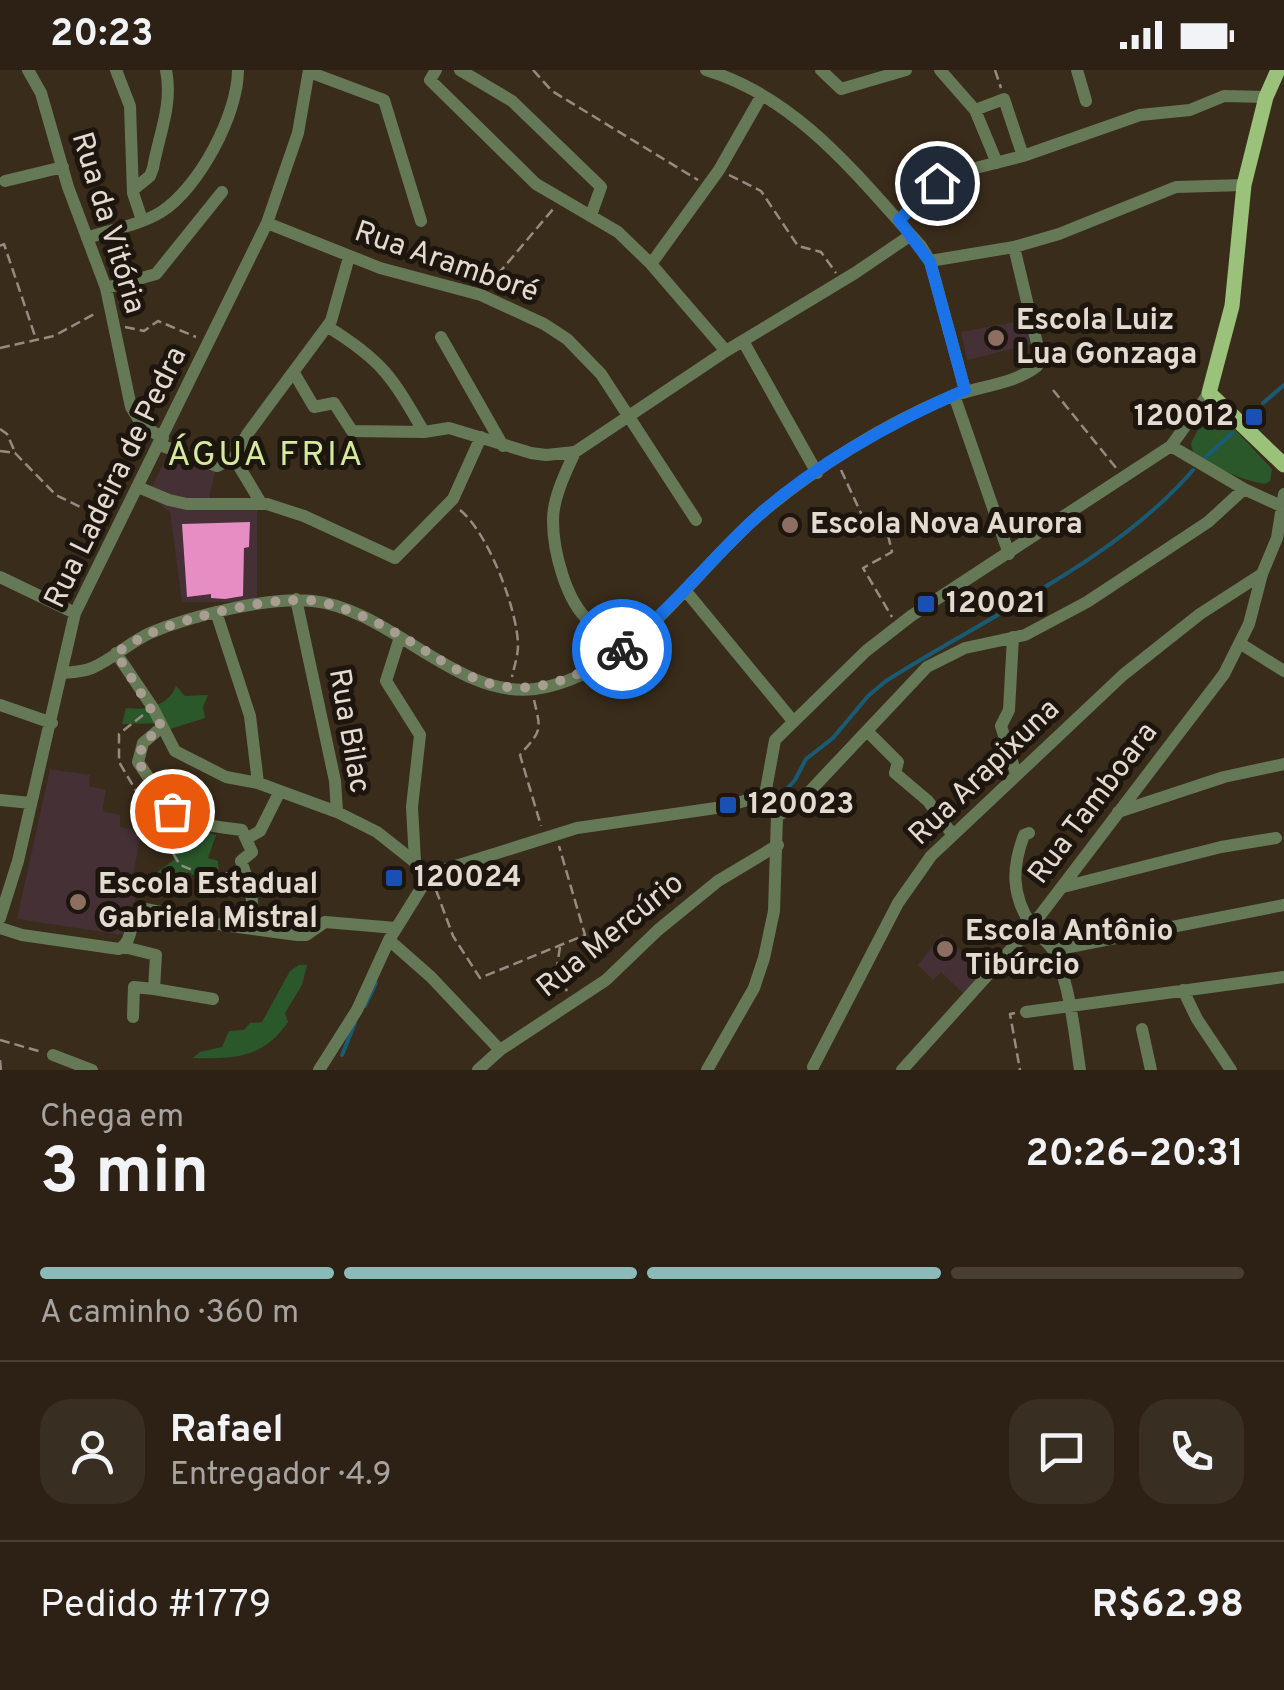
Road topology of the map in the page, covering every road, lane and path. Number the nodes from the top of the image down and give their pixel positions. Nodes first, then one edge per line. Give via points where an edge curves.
1 (28, 70) edge
2 (116, 70) edge
3 (166, 70) edge
4 (238, 70) edge
5 (460, 70) edge
6 (533, 70) edge
7 (706, 70) edge
8 (821, 70) edge
9 (906, 70) edge
10 (940, 70) edge
11 (995, 70) edge
12 (1077, 70) edge
13 (1278, 70) edge
14 (309, 71) edge
15 (738, 74) edge
16 (433, 75) edge
17 (1273, 93) edge
18 (762, 95) junction
19 (1004, 99) junction
20 (1086, 101) dead end
21 (975, 110) junction
22 (1023, 156) junction
23 (996, 163) junction
24 (63, 167) junction
25 (719, 170) junction
26 (5, 181) dead end
27 (1244, 184) junction
28 (708, 186) junction
29 (134, 189) junction
30 (222, 192) dead end
31 (561, 200) junction
32 (591, 215) junction
33 (142, 220) junction
34 (899, 220) junction
35 (421, 221) dead end
36 (267, 223) junction
37 (911, 235) junction
38 (87, 238) junction
39 (0, 246) edge
40 (1014, 248) junction
41 (349, 257) junction
42 (930, 262) junction
43 (651, 264) junction
44 (841, 282) junction
45 (106, 288) junction
46 (481, 295) junction
47 (110, 307) junction
48 (114, 325) junction
49 (328, 327) junction
50 (441, 337) dead end
51 (36, 340) junction
52 (743, 340) junction
53 (210, 342) junction
54 (0, 348) edge
55 (726, 351) junction
56 (294, 373) junction
57 (1053, 390) dead end
58 (959, 393) junction
59 (1210, 394) junction
60 (630, 418) junction
61 (0, 429) edge
62 (424, 432) junction
63 (481, 437) junction
64 (162, 442) junction
65 (503, 446) junction
66 (1172, 446) junction
67 (0, 451) edge
68 (576, 452) junction
69 (15, 453) junction
70 (234, 458) junction
71 (836, 460) junction
72 (1284, 465) edge
73 (817, 473) junction
74 (1124, 478) junction
75 (138, 487) junction
76 (1244, 489) junction
77 (1282, 500) edge
78 (262, 503) junction
79 (450, 503) junction
80 (696, 520) dead end
81 (120, 526) junction
82 (1281, 537) edge
83 (1009, 554) junction
84 (1262, 574) junction
85 (0, 578) edge
86 (684, 590) junction
87 (296, 599) junction
88 (216, 612) junction
89 (75, 613) junction
90 (590, 622) joint
91 (898, 627) junction
92 (400, 636) junction
93 (1013, 637) junction
94 (1242, 644) junction
95 (116, 653) junction
96 (610, 656) junction
97 (1281, 664) edge
98 (62, 673) junction
99 (510, 688) junction
100 (532, 689) junction
101 (0, 705) edge
102 (793, 721) junction
103 (52, 724) junction
104 (162, 727) junction
105 (868, 732) junction
106 (1284, 764) edge
107 (1016, 774) junction
108 (258, 783) junction
109 (280, 791) junction
110 (765, 794) junction
111 (0, 800) edge
112 (31, 803) junction
113 (337, 812) junction
114 (1115, 812) junction
115 (777, 816) junction
116 (1028, 832) dead end
117 (952, 834) junction
118 (550, 836) junction
119 (1276, 838) dead end
120 (246, 839) junction
121 (778, 845) junction
122 (415, 860) junction
123 (430, 874) junction
124 (1063, 886) junction
125 (1284, 905) edge
126 (0, 918) edge
127 (1032, 926) junction
128 (0, 928) edge
129 (254, 929) junction
130 (392, 934) junction
131 (560, 946) junction
132 (124, 947) junction
133 (1054, 950) junction
134 (1284, 976) edge
135 (154, 990) junction
136 (1183, 990) junction
137 (212, 998) dead end
138 (574, 1004) junction
139 (1073, 1005) junction
140 (1026, 1012) joint
141 (133, 1017) dead end
142 (1142, 1029) dead end
143 (0, 1040) edge
144 (500, 1050) junction
145 (53, 1056) joint
146 (0, 1060) edge
147 (813, 1068) dead end
148 (1, 1070) edge
149 (92, 1070) edge
150 (319, 1070) edge
151 (478, 1070) edge
152 (707, 1070) edge
153 (902, 1070) edge
154 (1020, 1070) edge
155 (1080, 1070) edge
156 (1150, 1070) edge
157 (1231, 1070) edge

1 - 24 street, Rua da Vitória
2 - 29 street via 130,106
3 - 29 street via 168,111 150,176
4 - 33 street via 235,99 208,158 176,200
5 - 32 street via 512,100 601,187
6 - 28 path via 552,91
7 - 15 street
8 - 9 street via 841,90
10 - 21 street
11 - 19 path
12 - 20 street
13 - 17 main road
14 - 35 street via 384,100
14 - 36 street, Rua Ladeira de Pedra via 298,133
15 - 18 street
16 - 31 street via 506,156
17 - 22 street via 1224,96 1190,110 1140,116
17 - 27 main road
18 - 25 street
18 - 34 street via 836,150
19 - 21 street
19 - 22 street
21 - 23 street
22 - 23 street
23 - 34 street via 937,183
24 - 26 street
24 - 38 street, Rua da Vitória
25 - 28 street
25 - 44 path via 761,191 798,246 821,252
27 - 40 street via 1176,187
27 - 59 main road via 1232,306
28 - 43 street
29 - 33 street
30 - 45 street via 156,274
31 - 32 street
31 - 46 path
32 - 43 street
33 - 38 street
34 - 37 street
36 - 41 street, Rua Aramboré
36 - 53 street, Rua Ladeira de Pedra
37 - 42 street
37 - 44 street
38 - 45 street, Rua da Vitória
39 - 51 path
40 - 42 street
40 - 58 street via 1040,363 1027,374
41 - 46 street, Rua Aramboré
41 - 49 street
42 - 58 street
43 - 55 street
44 - 52 street
45 - 47 street, Rua da Vitória
46 - 60 street, Rua Aramboré via 567,340 601,374
47 - 48 street, Rua da Vitória
47 - 51 path
48 - 53 path via 144,331 158,322
48 - 64 street, Rua da Vitória via 131,408
49 - 56 street
49 - 62 street via 390,374
50 - 65 street
51 - 54 path
52 - 55 street
52 - 73 street
53 - 64 street, Rua Ladeira de Pedra
55 - 60 street
56 - 62 street via 314,407 334,403 352,431
56 - 70 street
57 - 74 path
58 - 71 street
58 - 83 street
59 - 66 street
59 - 72 main road
60 - 68 street
60 - 80 street, Rua Aramboré
61 - 69 path
62 - 63 street via 448,428
63 - 65 street
63 - 79 street
64 - 70 street via 217,466
64 - 75 street, Rua Ladeira de Pedra
65 - 68 street via 546,456
66 - 74 street
66 - 76 street
67 - 69 path
68 - 90 street via 553,520 568,593
69 - 81 path via 56,495
70 - 78 street
71 - 73 street
71 - 91 path via 866,524 876,520 887,532 892,552 863,568
73 - 86 street via 750,523
74 - 83 street
75 - 78 street via 188,504
75 - 81 street, Rua Ladeira de Pedra
76 - 77 street
76 - 93 street via 1208,522 1088,602
77 - 82 street, Rua Tamboara
78 - 79 street via 392,558
79 - 99 path via 470,518 510,606 518,646
81 - 89 street, Rua Ladeira de Pedra
82 - 84 street, Rua Tamboara
83 - 91 street
84 - 94 street, Rua Tamboara
84 - 107 street, Rua Arapixuna via 1123,675
85 - 89 street
86 - 96 street
86 - 102 street
87 - 88 street
87 - 92 street via 358,615
87 - 113 street, Rua Bilac
88 - 95 street via 149,634
88 - 108 street via 250,716
89 - 98 street, Rua Ladeira de Pedra
90 - 96 path
91 - 102 street
92 - 99 street via 463,673
92 - 122 street via 386,681 420,735 412,807
93 - 105 street via 966,648 927,667
93 - 107 street via 1002,726
94 - 97 street
94 - 114 street, Rua Tamboara
95 - 98 street via 90,669
95 - 104 street
96 - 100 street via 572,678
98 - 103 street, Rua Ladeira de Pedra
99 - 100 street
100 - 118 path via 540,730 520,755
101 - 103 street
102 - 110 street via 775,740
103 - 112 street, Rua Ladeira de Pedra
104 - 108 street via 183,756 226,777
104 - 120 street via 143,743 138,762 172,811 201,825 242,830
105 - 115 street via 795,807
105 - 117 street via 898,762 895,773
106 - 114 street
107 - 117 street, Rua Arapixuna
108 - 109 street
109 - 113 street
109 - 120 street via 260,831
110 - 115 street
110 - 118 street
111 - 112 street
112 - 126 street, Rua Ladeira de Pedra
113 - 122 street
114 - 124 street, Rua Tamboara
115 - 121 street
116 - 127 street via 1013,866
117 - 147 street, Rua Arapixuna via 898,903
118 - 123 street
118 - 131 path via 585,935
119 - 124 street
120 - 129 street via 252,852 241,861
121 - 138 street, Rua Mercúrio via 718,881
121 - 152 street via 764,958 743,1012
122 - 123 street
123 - 130 street
123 - 131 path via 453,936 480,978
124 - 127 street, Rua Tamboara
125 - 133 street
127 - 133 street
127 - 153 street, Rua Tamboara
128 - 132 street
129 - 130 street via 306,935 332,922
129 - 132 street via 142,908
130 - 144 street
130 - 150 street via 358,1010
131 - 138 path via 556,973
132 - 135 street via 156,956
133 - 139 street
134 - 136 street
135 - 137 street
135 - 141 street via 134,987
136 - 139 street
136 - 157 street
138 - 144 street, Rua Mercúrio
139 - 140 street
139 - 155 street
140 - 154 path via 1010,1014
142 - 156 street
143 - 145 path
144 - 151 street, Rua Mercúrio
145 - 149 street
146 - 148 path

